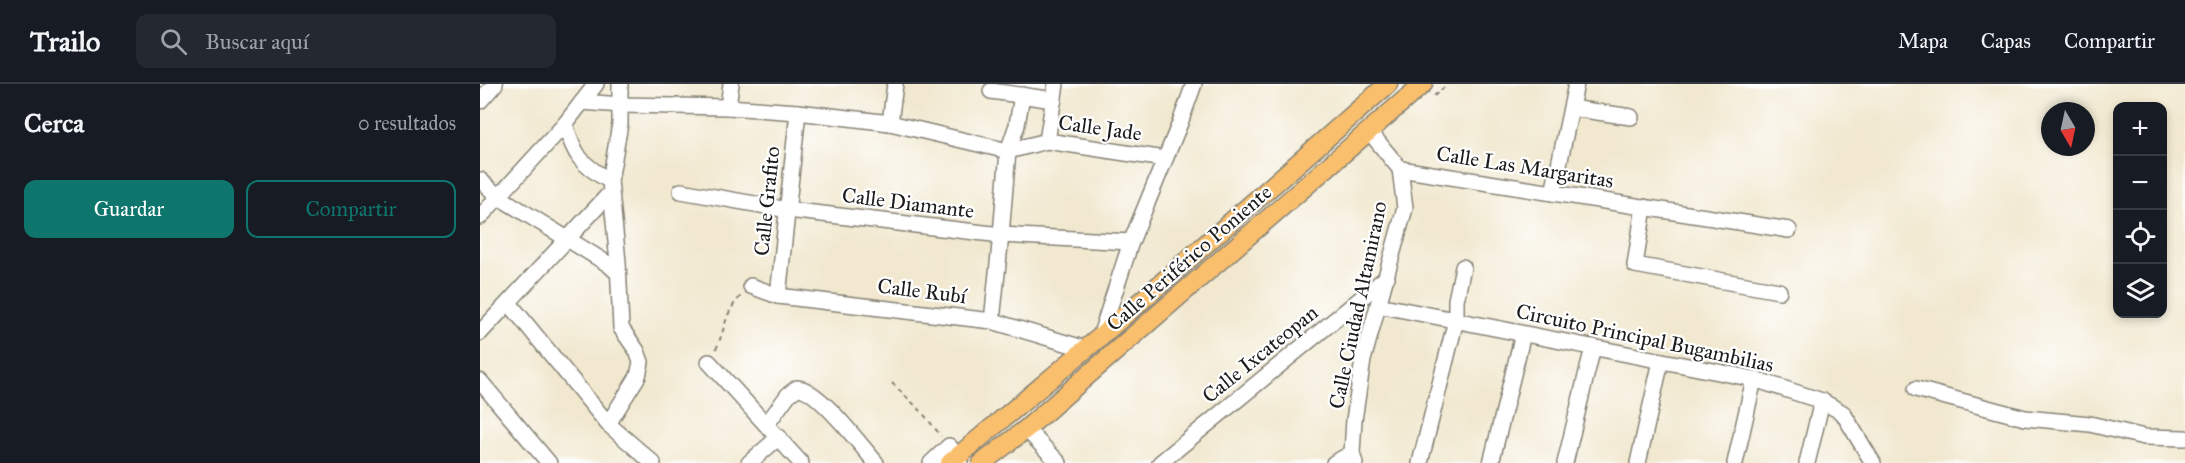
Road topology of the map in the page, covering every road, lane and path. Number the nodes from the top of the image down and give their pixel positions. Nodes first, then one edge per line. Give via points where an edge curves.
1 (495, 84) edge
2 (596, 84) edge
3 (620, 84) edge
4 (731, 84) edge
5 (895, 84) edge
6 (1056, 84) edge
7 (1194, 84) edge
8 (1388, 84) edge
9 (1423, 84) edge
10 (1576, 84) edge
11 (992, 91) dead end
12 (1022, 95) junction
13 (1054, 100) junction
14 (480, 101) edge
15 (582, 102) junction
16 (621, 105) junction
17 (728, 107) junction
18 (1571, 108) junction
19 (798, 112) junction
20 (1631, 117) dead end
21 (890, 123) junction
22 (565, 124) junction
23 (1370, 131) junction
24 (1047, 141) junction
25 (1008, 151) junction
26 (1165, 159) junction
27 (1400, 169) junction
28 (480, 180) edge
29 (610, 186) junction
30 (681, 191) dead end
31 (1553, 193) junction
32 (499, 197) junction
33 (1644, 207) junction
34 (788, 210) junction
35 (480, 217) edge
36 (1788, 230) dead end
37 (1001, 235) junction
38 (566, 238) junction
39 (1131, 242) junction
40 (1463, 267) dead end
41 (617, 272) junction
42 (1387, 277) junction
43 (751, 286) joint
44 (1779, 291) dead end
45 (778, 296) junction
46 (509, 303) junction
47 (1378, 305) junction
48 (1456, 320) junction
49 (992, 321) junction
50 (480, 333) edge
51 (1523, 334) junction
52 (1100, 337) junction
53 (1593, 347) junction
54 (1086, 350) junction
55 (1661, 361) junction
56 (709, 362) joint
57 (1754, 379) junction
58 (480, 381) edge
59 (892, 384) dead end
60 (1916, 389) dead end
61 (1822, 401) junction
62 (608, 424) junction
63 (767, 424) junction
64 (1026, 429) junction
65 (779, 437) junction
66 (2185, 438) edge
67 (954, 457) edge
68 (1354, 458) edge
69 (549, 463) edge
70 (653, 463) edge
71 (749, 463) edge
72 (801, 463) edge
73 (876, 463) edge
74 (931, 463) edge
75 (982, 463) edge
76 (1059, 463) edge
77 (1160, 463) edge
78 (1334, 463) edge
79 (1420, 463) edge
80 (1491, 463) edge
81 (1565, 463) edge
82 (1638, 463) edge
83 (1735, 463) edge
84 (1807, 463) edge
85 (1873, 463) edge

1 - 14 street
2 - 15 street
3 - 16 street
4 - 17 street
5 - 21 street
6 - 13 street
7 - 26 street
8 - 52 main road, Calle Periférico Poniente
9 - 23 main road, Calle Periférico Poniente
10 - 18 street
11 - 12 street
12 - 13 street
12 - 25 street
13 - 24 street
15 - 16 street, Calle Jade
15 - 22 street
16 - 17 street, Calle Jade
16 - 29 street
17 - 19 street, Calle Jade
18 - 20 street
18 - 31 street
19 - 21 street, Calle Jade
19 - 34 street, Calle Grafito
21 - 25 street, Calle Jade
22 - 29 street via 573,150
22 - 32 street
23 - 27 street
23 - 64 main road, Calle Periférico Poniente
24 - 25 street, Calle Jade
24 - 26 street, Calle Jade
25 - 37 street
26 - 39 street
27 - 31 street, Calle Las Margaritas
27 - 42 street, Calle Ciudad Altamirano via 1405,208
28 - 32 street
29 - 38 street
29 - 41 street
30 - 34 street, Calle Diamante
31 - 33 street, Calle Las Margaritas
32 - 35 street
32 - 38 street
33 - 36 street, Calle Las Margaritas
33 - 44 street via 1635,265
34 - 37 street, Calle Diamante
34 - 45 street, Calle Grafito
37 - 39 street, Calle Diamante
37 - 49 street
38 - 41 street
38 - 46 street
39 - 52 street
40 - 48 street
41 - 62 street via 621,328 641,362 638,376
42 - 47 street, Calle Ciudad Altamirano
42 - 77 street, Calle Ixcateopan
43 - 45 street, Calle Rubí
43 - 56 path via 729,311
45 - 49 street, Calle Rubí
46 - 50 street
46 - 62 street
47 - 48 street, Circuito Principal Bugambilias
47 - 68 street, Calle Ciudad Altamirano via 1363,360 1354,420
48 - 51 street, Circuito Principal Bugambilias
48 - 79 street
49 - 54 street, Calle Rubí
51 - 53 street, Circuito Principal Bugambilias
51 - 80 street
52 - 54 main road, Calle Periférico Poniente
53 - 55 street, Circuito Principal Bugambilias
53 - 81 street
54 - 67 main road, Calle Periférico Poniente
55 - 57 street, Circuito Principal Bugambilias
55 - 82 street
56 - 63 street
57 - 61 street, Circuito Principal Bugambilias
57 - 83 street
58 - 69 street
59 - 67 path via 921,411
60 - 66 street via 2025,418 2090,424 2144,436
61 - 84 street
61 - 85 street, Circuito Principal Bugambilias via 1843,413
62 - 70 street
63 - 65 street
63 - 73 street via 788,395 797,388 806,389 822,401
64 - 75 main road, Calle Periférico Poniente
64 - 76 street
65 - 71 street
65 - 72 street
67 - 74 street
68 - 78 street

